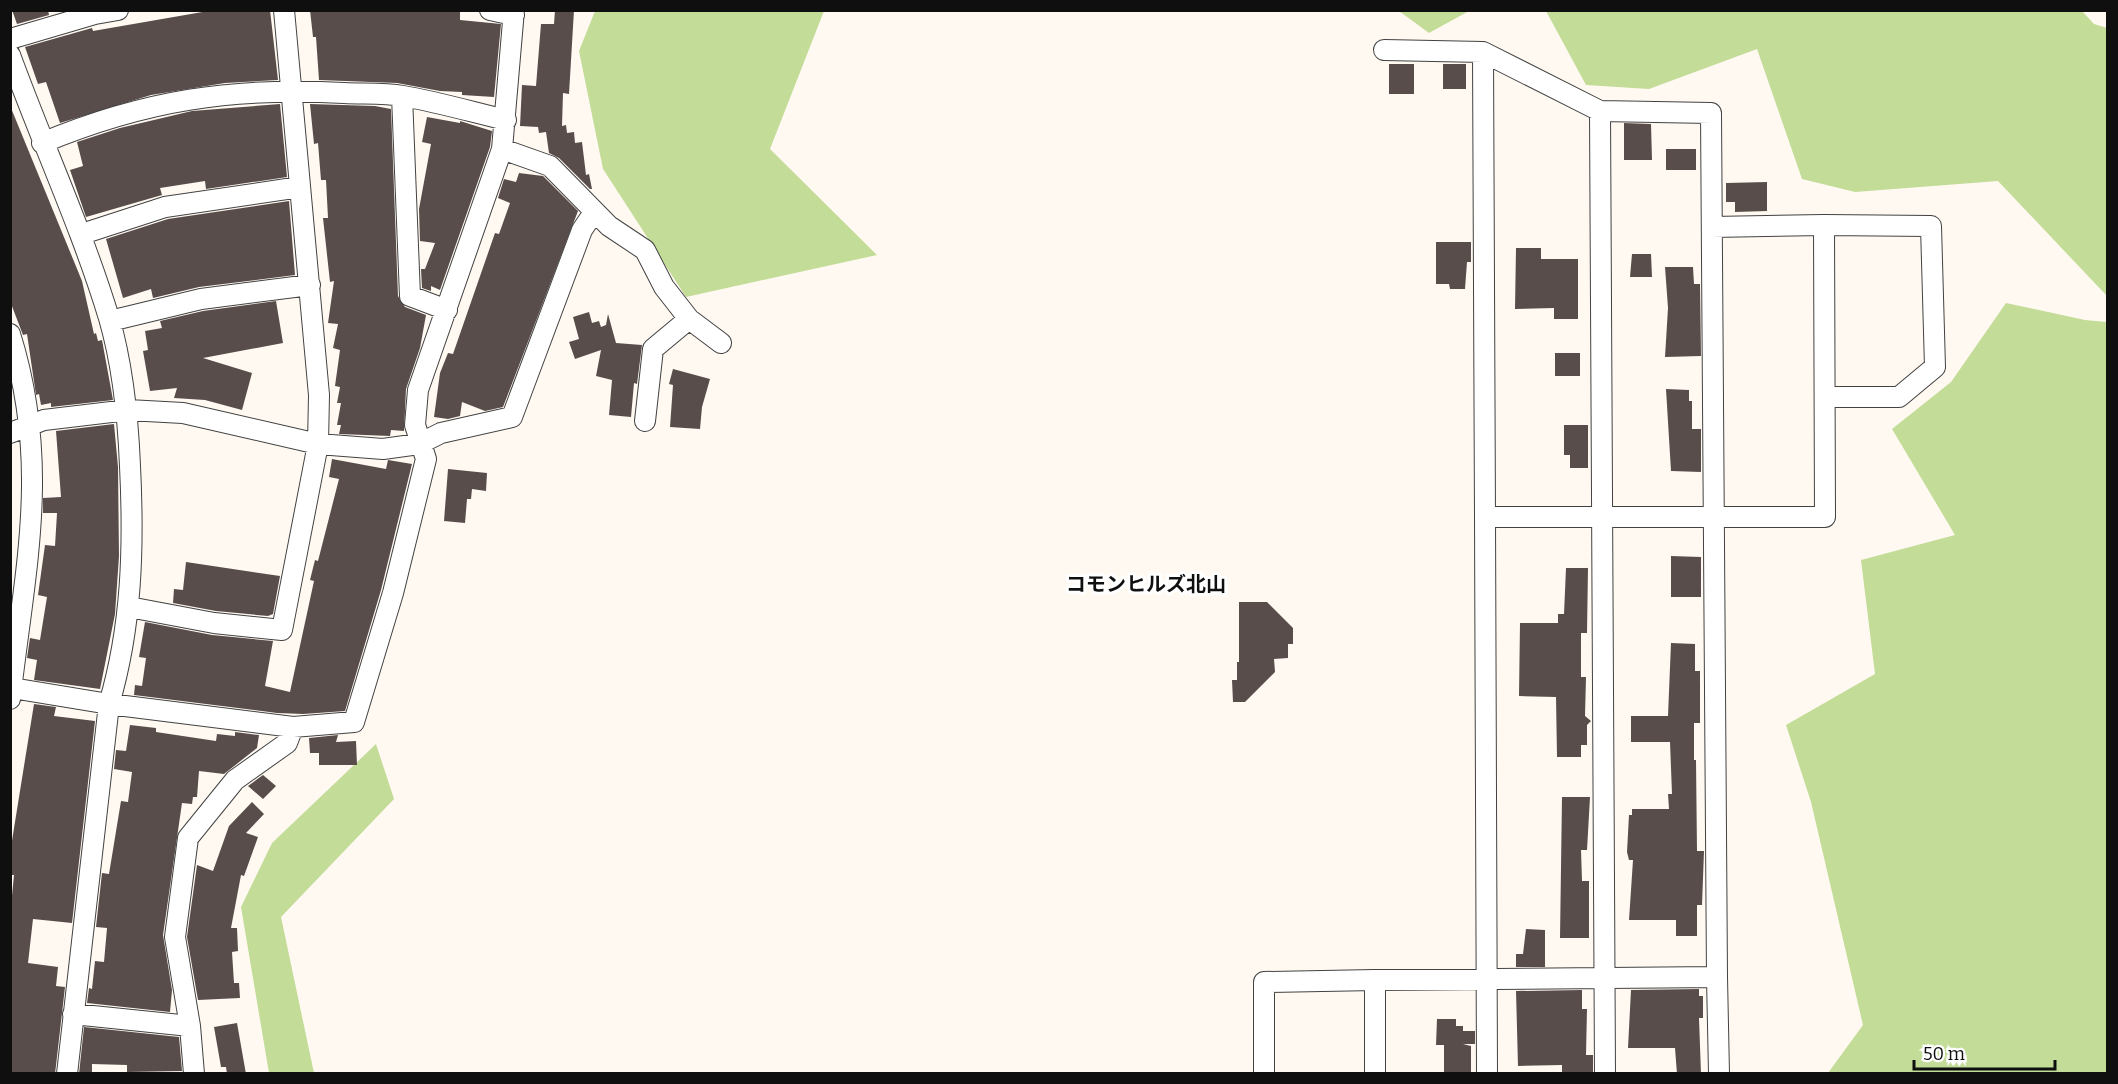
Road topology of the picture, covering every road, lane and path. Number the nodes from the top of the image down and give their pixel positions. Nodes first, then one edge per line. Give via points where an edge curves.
1 (118, 10) edge
2 (284, 10) edge
3 (490, 10) edge
4 (95, 12) edge
5 (514, 13) edge
6 (10, 39) edge
7 (1384, 50) dead end
8 (1483, 52) junction
9 (10, 55) edge
10 (292, 90) junction
11 (402, 96) junction
12 (1600, 111) junction
13 (506, 120) junction
14 (42, 143) junction
15 (502, 149) junction
16 (300, 187) junction
17 (594, 212) junction
18 (1824, 225) junction
19 (1712, 227) junction
20 (82, 234) junction
21 (310, 285) junction
22 (447, 310) junction
23 (689, 319) junction
24 (110, 321) junction
25 (10, 334) edge
26 (721, 343) dead end
27 (1825, 397) junction
28 (128, 410) junction
29 (645, 421) dead end
30 (20, 428) edge
31 (318, 444) junction
32 (419, 444) junction
33 (1485, 517) junction
34 (1602, 518) junction
35 (1714, 519) junction
36 (129, 607) junction
37 (11, 694) edge
38 (109, 704) junction
39 (292, 727) junction
40 (1717, 977) junction
41 (1604, 978) junction
42 (1486, 979) junction
43 (1375, 980) junction
44 (73, 1014) junction
45 (190, 1026) junction
46 (67, 1074) edge
47 (194, 1074) edge
48 (1264, 1074) edge
49 (1375, 1074) edge
50 (1487, 1074) edge
51 (1605, 1074) edge
52 (1719, 1074) edge

1 - 4 street
2 - 10 street
3 - 5 street
4 - 6 street
5 - 13 street
7 - 8 street
8 - 12 street
8 - 33 street
9 - 14 street
10 - 11 street
10 - 14 street via 151,105 94,121
10 - 16 street
11 - 13 street
11 - 22 street via 410,296
12 - 19 street via 1711,113
12 - 34 street
13 - 15 street
14 - 20 street
15 - 17 street via 550,166
15 - 22 street
16 - 20 street via 165,207
16 - 21 street
17 - 23 street via 645,250 664,287
17 - 32 street via 582,230 512,417 441,434
18 - 19 street
18 - 27 street
18 - 27 street via 1932,226 1935,367 1899,397
19 - 35 street
20 - 24 street
21 - 24 street via 201,299
21 - 31 street via 319,395
22 - 32 street via 418,390 415,425
23 - 26 street
23 - 29 street via 653,349
24 - 28 street
25 - 30 street via 20,363
27 - 35 street via 1825,517
28 - 30 street
28 - 31 street via 183,413
28 - 36 street via 134,530
30 - 37 street via 34,478 31,543
31 - 32 street via 383,449
31 - 36 street via 282,630 214,623
32 - 39 street via 426,459 393,593 354,722
33 - 34 street
33 - 42 street
34 - 35 street
34 - 41 street
35 - 40 street
36 - 38 street
37 - 38 street
38 - 39 street
38 - 44 street
39 - 45 street via 287,743 235,780 188,838 175,937
40 - 41 street
40 - 52 street
41 - 42 street
41 - 51 street
42 - 43 street
42 - 50 street
43 - 48 street via 1264,982
43 - 49 street
44 - 45 street
44 - 46 street
45 - 47 street

